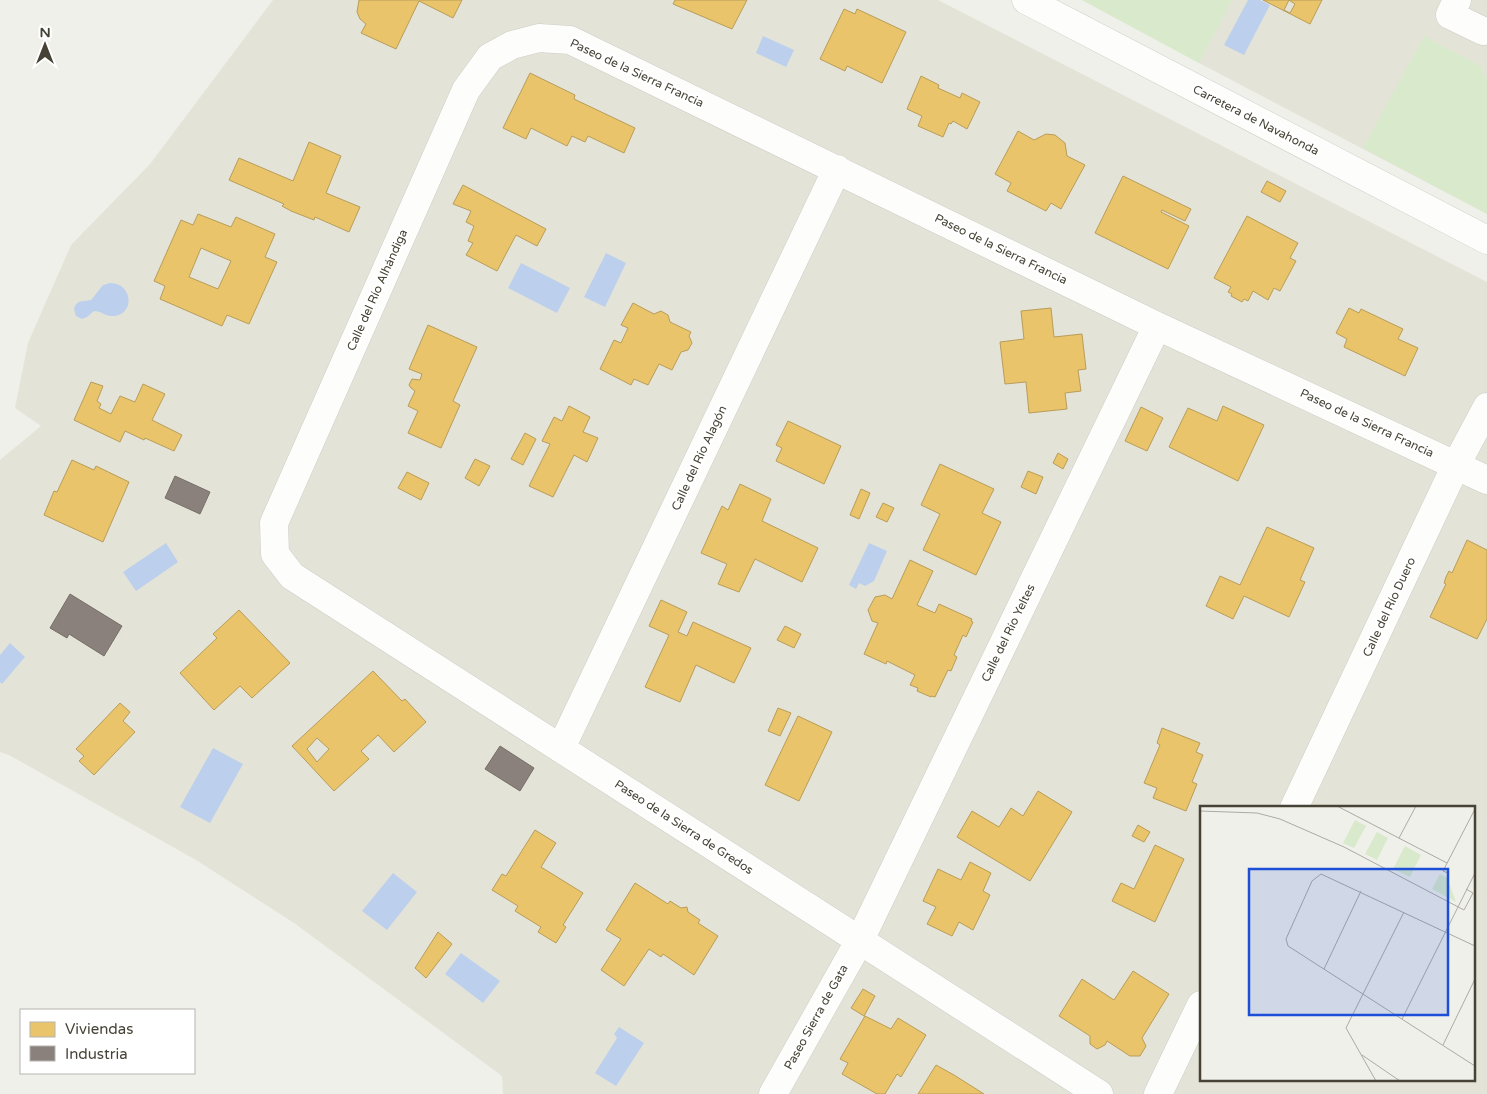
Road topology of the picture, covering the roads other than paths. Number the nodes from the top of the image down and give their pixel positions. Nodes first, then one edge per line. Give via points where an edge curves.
1 (1026, 0) edge
2 (1457, 0) edge
3 (1482, 31) dead end
4 (512, 45) joint
5 (837, 168) junction
6 (1487, 240) edge
7 (1157, 326) junction
8 (1487, 407) edge
9 (1456, 465) junction
10 (1487, 480) edge
11 (275, 554) joint
12 (560, 748) junction
13 (1295, 806) edge
14 (860, 940) junction
15 (1200, 1007) edge
16 (773, 1094) edge
17 (1099, 1094) edge
18 (1158, 1094) edge

1 - 6 street, Carretera de Navahonda
2 - 3 street via 1450,15
4 - 5 street, Paseo de la Sierra Francia via 539,38 570,40
4 - 11 street, Calle del Río Alhándiga via 490,57 466,90 274,523
5 - 7 street, Paseo de la Sierra Francia
5 - 12 street, Calle del Río Alagón
7 - 9 street, Paseo de la Sierra Francia
7 - 14 street, Calle del Río Yeltes
8 - 9 street, Calle del Río Duero
9 - 10 street, Paseo de la Sierra Francia
9 - 13 street, Calle del Río Duero
11 - 12 street, Paseo de la Sierra de Gredos via 292,576
12 - 14 street, Paseo de la Sierra de Gredos
14 - 16 street, Paseo Sierra de Gata
14 - 17 street, Paseo de la Sierra de Gredos
15 - 18 street

